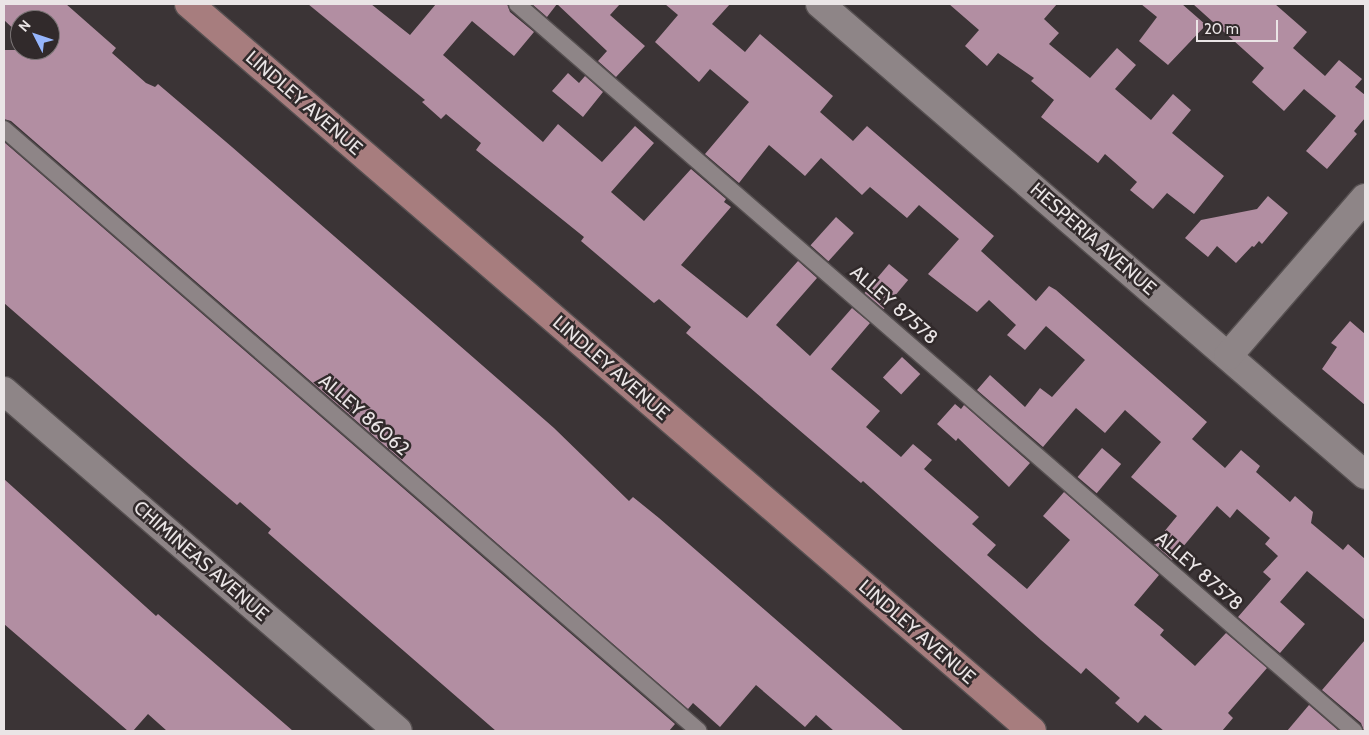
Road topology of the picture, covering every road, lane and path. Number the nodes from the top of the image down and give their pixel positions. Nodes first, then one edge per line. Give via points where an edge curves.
1 (188, 4) edge
2 (517, 4) edge
3 (820, 4) edge
4 (4, 129) edge
5 (1365, 198) edge
6 (1228, 356) junction
7 (4, 391) edge
8 (1365, 476) edge
9 (398, 731) edge
10 (699, 731) edge
11 (1032, 731) edge
12 (1354, 731) edge

1 - 11 main road, LINDLEY AVENUE
2 - 12 lane, ALLEY 87578
3 - 6 street, HESPERIA AVENUE
4 - 10 lane, ALLEY 86062
5 - 6 street
6 - 8 street, HESPERIA AVENUE
7 - 9 street, CHIMINEAS AVENUE

